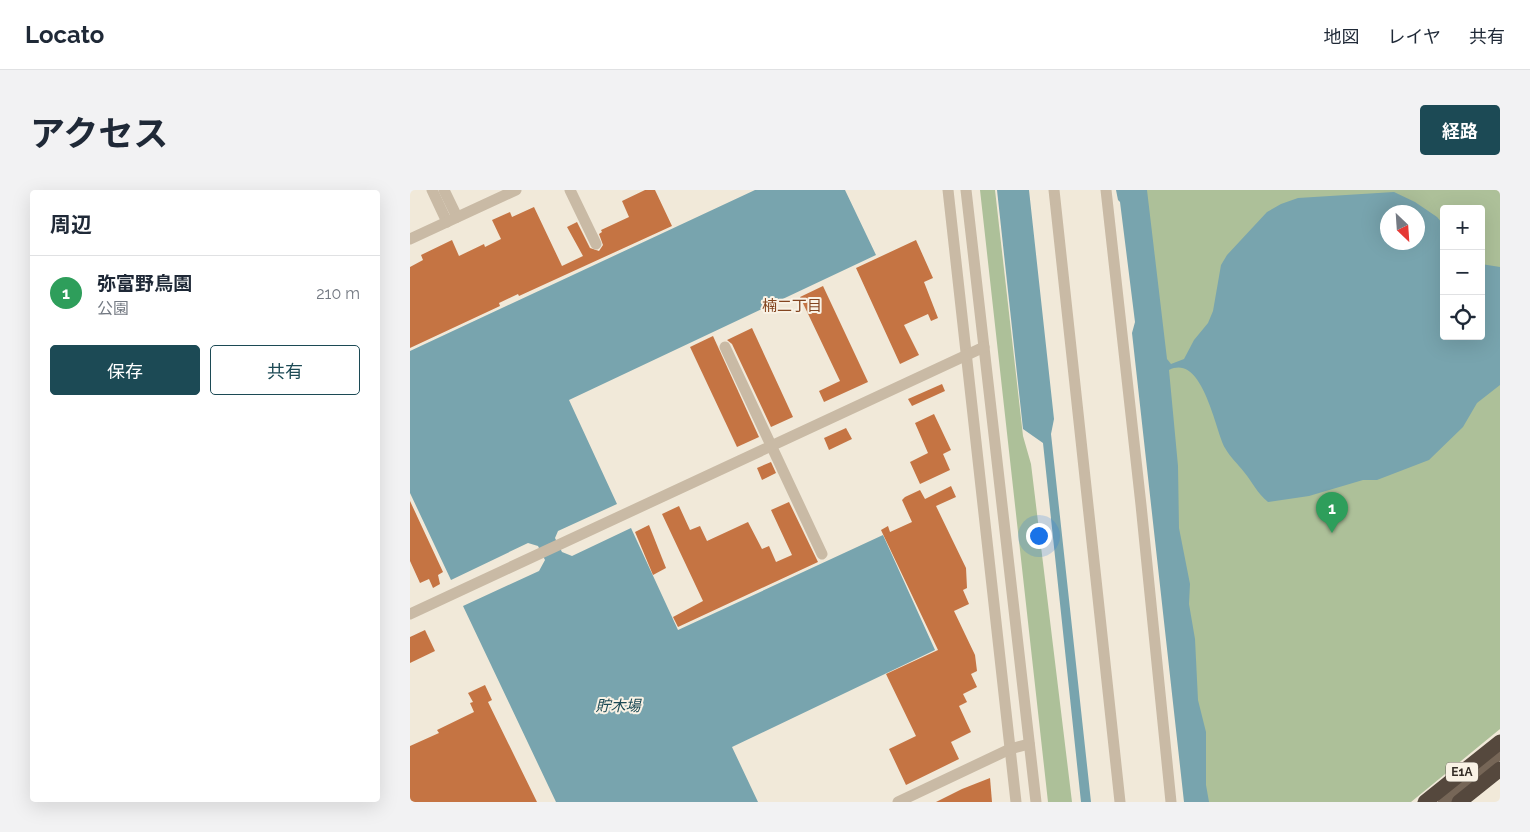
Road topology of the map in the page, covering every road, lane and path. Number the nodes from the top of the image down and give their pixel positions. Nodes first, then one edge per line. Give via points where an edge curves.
1 (432, 190) edge
2 (444, 190) edge
3 (516, 190) edge
4 (570, 190) edge
5 (948, 190) edge
6 (966, 190) edge
7 (1054, 190) edge
8 (1106, 190) edge
9 (452, 220) junction
10 (410, 239) edge
11 (596, 244) dead end
12 (725, 347) dead end
13 (984, 347) junction
14 (966, 355) junction
15 (771, 445) junction
16 (822, 554) dead end
17 (410, 614) edge
18 (1500, 742) edge
19 (1029, 744) junction
20 (1010, 749) junction
21 (1500, 753) edge
22 (1500, 769) edge
23 (1500, 777) edge
24 (905, 800) edge
25 (1016, 802) edge
26 (1036, 802) edge
27 (1120, 802) edge
28 (1171, 802) edge
29 (1425, 802) edge
30 (1444, 802) edge
31 (1459, 802) edge
32 (1470, 802) edge

1 - 9 street
2 - 9 street
3 - 9 street
4 - 11 street
5 - 14 street
6 - 13 street
7 - 27 street
8 - 28 street
9 - 10 street
12 - 15 street
13 - 14 street
13 - 19 street
14 - 15 street
14 - 20 street
15 - 16 street
15 - 17 street
18 - 29 highway, E1A
19 - 20 street
19 - 26 street
20 - 24 street
20 - 25 street
21 - 30 main road
22 - 31 highway, E1A
23 - 32 main road

